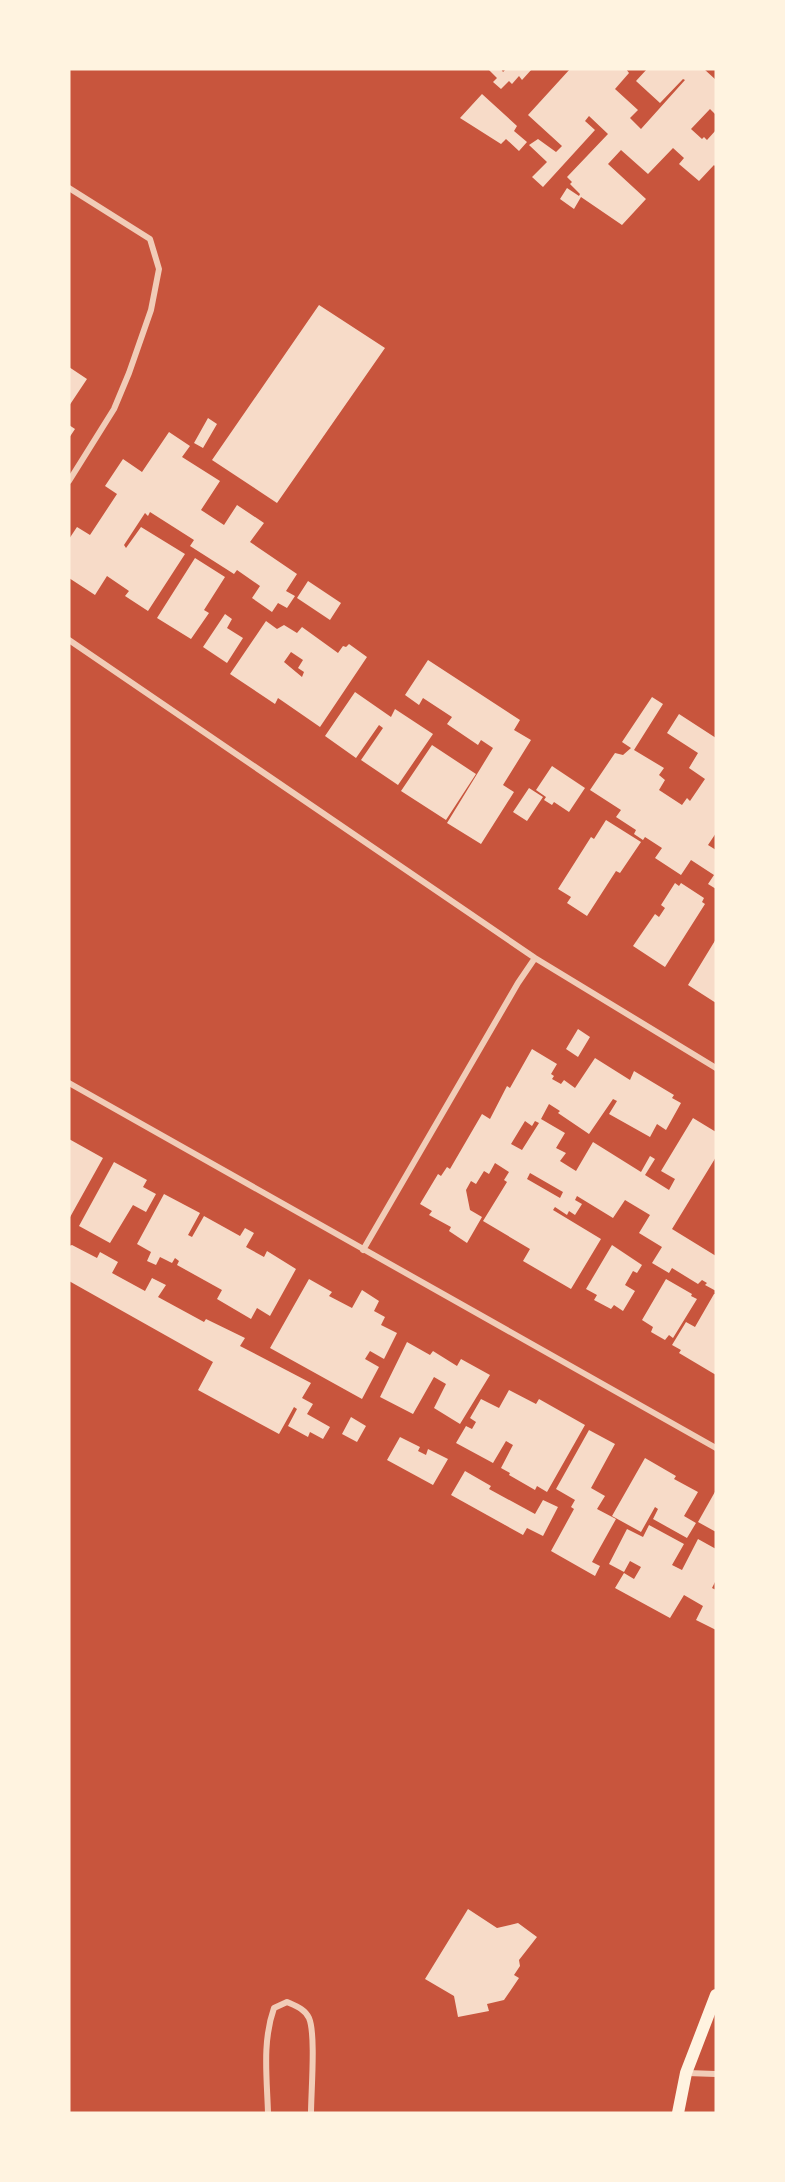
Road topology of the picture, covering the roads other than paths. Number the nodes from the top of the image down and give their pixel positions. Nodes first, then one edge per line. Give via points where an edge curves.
1 (69, 188) edge
2 (69, 480) edge
3 (69, 640) edge
4 (536, 958) junction
5 (716, 1068) edge
6 (69, 1083) edge
7 (363, 1250) junction
8 (716, 1448) edge
9 (716, 1995) edge
10 (686, 2073) junction
11 (716, 2074) edge
12 (268, 2113) edge
13 (311, 2113) edge
14 (678, 2113) edge

1 - 2 street via 150,239 159,270 151,310 114,409
3 - 4 street
4 - 5 street
4 - 7 street
6 - 7 street
7 - 8 street
9 - 10 main road
10 - 11 street
10 - 14 main road
12 - 13 street via 268,2025 274,2008 287,2002 309,2017

